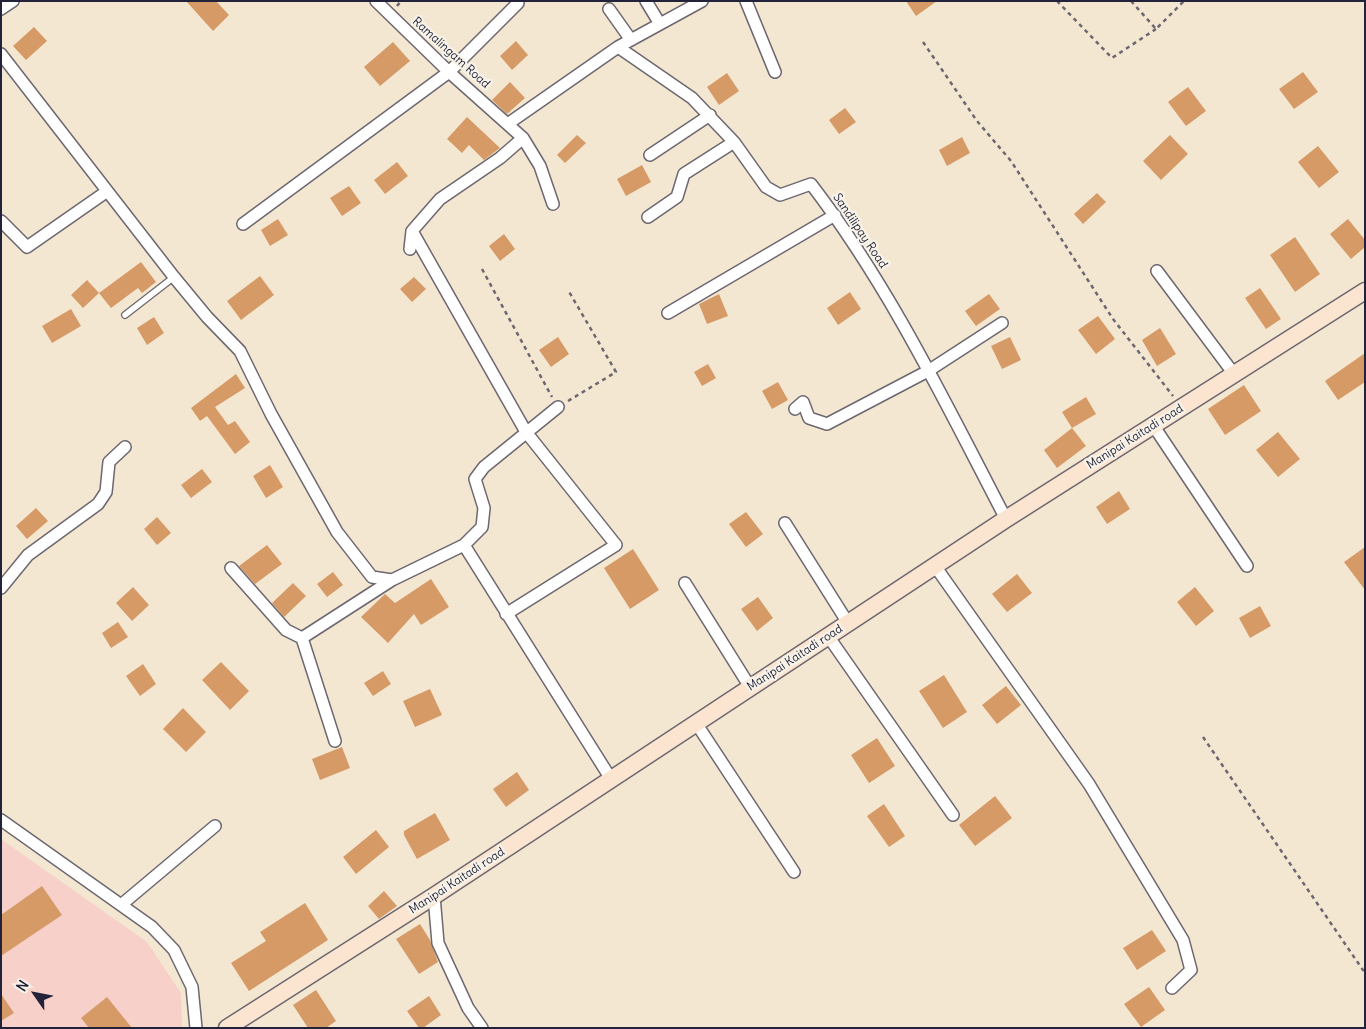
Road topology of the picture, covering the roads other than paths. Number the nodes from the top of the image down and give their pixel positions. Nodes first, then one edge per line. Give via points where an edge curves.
1 (12, 1) edge
2 (376, 1) edge
3 (646, 1) edge
4 (702, 1) edge
5 (746, 1) edge
6 (518, 3) dead end
7 (1, 9) edge
8 (609, 9) dead end
9 (660, 24) junction
10 (632, 40) junction
11 (618, 47) junction
12 (1, 54) edge
13 (449, 72) junction
14 (775, 72) dead end
15 (710, 115) junction
16 (509, 123) junction
17 (523, 138) junction
18 (734, 142) junction
19 (650, 155) dead end
20 (106, 192) junction
21 (553, 204) dead end
22 (835, 215) junction
23 (648, 217) dead end
24 (1, 221) edge
25 (243, 224) dead end
26 (412, 231) junction
27 (410, 249) dead end
28 (1157, 271) dead end
29 (174, 277) junction
30 (1365, 291) edge
31 (668, 313) dead end
32 (125, 315) dead end
33 (1002, 323) dead end
34 (928, 371) junction
35 (1234, 374) junction
36 (558, 407) road end
37 (795, 409) dead end
38 (1153, 425) junction
39 (526, 432) junction
40 (125, 447) dead end
41 (1006, 519) junction
42 (785, 523) dead end
43 (464, 545) junction
44 (934, 566) junction
45 (1247, 566) dead end
46 (231, 568) dead end
47 (392, 580) junction
48 (685, 583) dead end
49 (1, 588) edge
50 (506, 614) junction
51 (848, 623) junction
52 (828, 636) junction
53 (302, 638) junction
54 (750, 687) junction
55 (696, 723) junction
56 (335, 741) dead end
57 (611, 779) junction
58 (953, 815) dead end
59 (1, 820) edge
60 (215, 826) dead end
61 (794, 872) dead end
62 (434, 896) junction
63 (121, 905) junction
64 (1172, 988) dead end
65 (196, 1028) edge
66 (228, 1028) edge
67 (482, 1028) edge

1 - 7 street
2 - 13 street, Ramalingam Road
3 - 9 street
4 - 9 street
5 - 14 street
6 - 13 street
8 - 10 street
9 - 10 street
10 - 11 street
11 - 15 street, Sandilipay Road via 692,98
11 - 16 street
12 - 20 street
13 - 16 street, Ramalingam Road
13 - 25 street
15 - 18 street, Sandilipay Road
15 - 19 street
16 - 17 street, Ramalingam Road
17 - 21 street, Ramalingam Road via 540,166
17 - 26 street via 440,199
18 - 22 street, Sandilipay Road via 766,187 780,195 811,184
18 - 23 street via 684,174 677,197
20 - 24 street via 27,247
20 - 29 street
22 - 31 street
22 - 34 street, Sandilipay Road via 897,311
26 - 27 street
26 - 39 street
28 - 35 street
29 - 32 lane
29 - 47 street via 240,351 337,532 372,577
30 - 35 main road, Manipai Kaitadi road
33 - 34 street
34 - 37 street via 827,424 809,418 803,402
34 - 41 street, Sandilipay Road
35 - 38 main road, Manipai Kaitadi road
36 - 39 street
38 - 41 main road, Manipai Kaitadi road
38 - 45 street
39 - 43 street via 484,467 475,479 484,508 482,527
39 - 50 street via 616,545
40 - 49 street via 109,462 106,492 98,504 28,555
41 - 44 main road, Manipai Kaitadi road
42 - 51 street
43 - 47 street
43 - 50 street
44 - 51 main road, Manipai Kaitadi road
44 - 64 street via 1089,784 1184,940 1191,970
46 - 53 street via 286,630
47 - 53 street
48 - 54 street
50 - 57 street
51 - 52 main road, Manipai Kaitadi road
52 - 54 main road, Manipai Kaitadi road
52 - 58 street
53 - 56 street
54 - 55 main road, Manipai Kaitadi road
55 - 57 main road, Manipai Kaitadi road
55 - 61 street
57 - 62 main road, Manipai Kaitadi road
59 - 63 street
60 - 63 street
62 - 66 main road, Manipai Kaitadi road
62 - 67 street via 438,943 468,1008
63 - 65 street via 152,927 174,950 192,988

